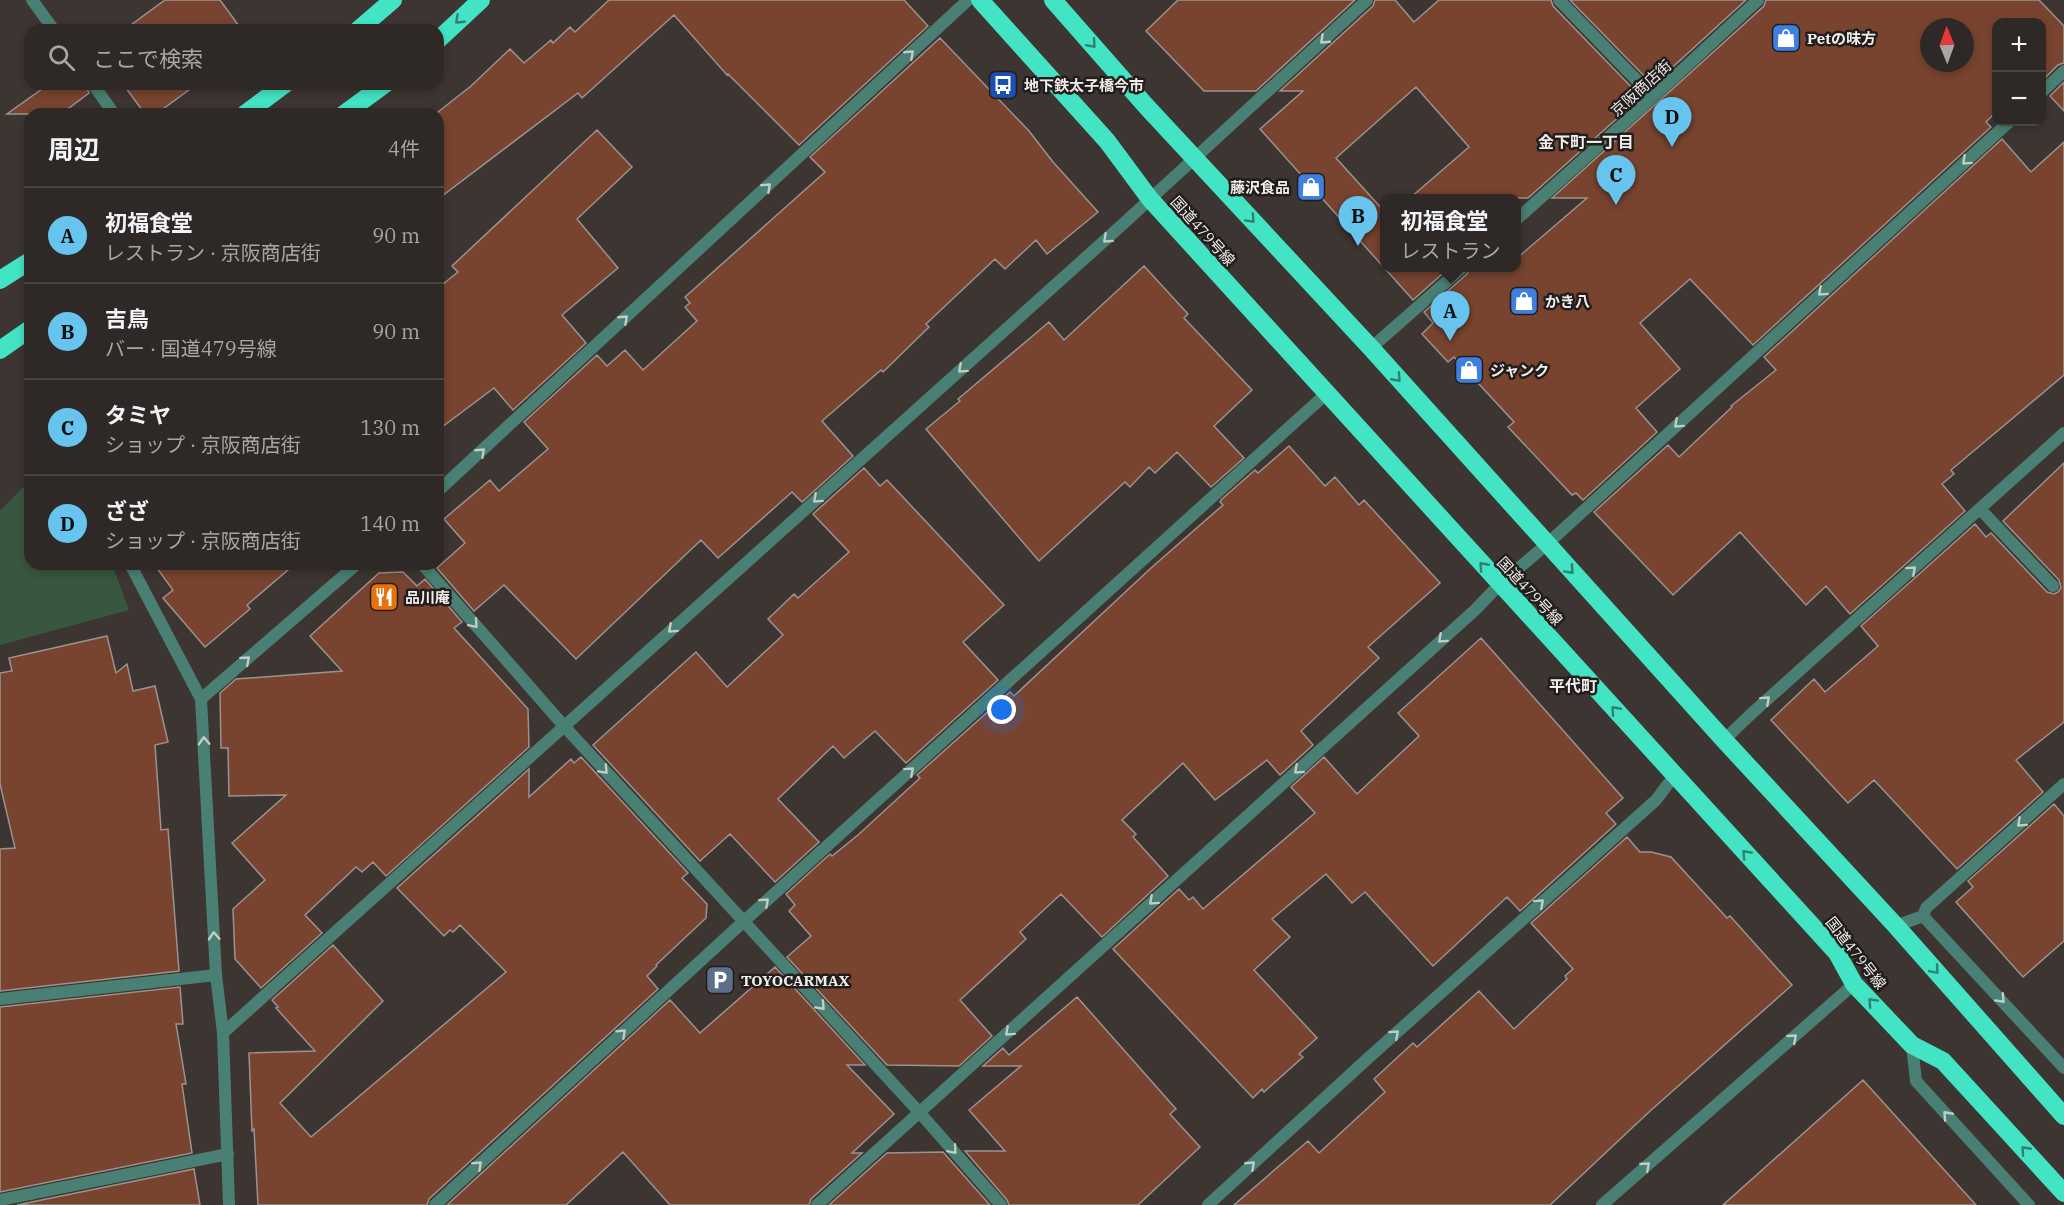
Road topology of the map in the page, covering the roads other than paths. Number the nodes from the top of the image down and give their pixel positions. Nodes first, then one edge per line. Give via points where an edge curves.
1 (32, 0) edge
2 (393, 0) edge
3 (481, 0) edge
4 (968, 0) edge
5 (980, 0) edge
6 (1053, 0) edge
7 (1367, 0) edge
8 (1559, 0) edge
9 (1758, 0) edge
10 (50, 24) edge
11 (365, 24) edge
12 (444, 34) edge
13 (2064, 71) edge
14 (2046, 88) edge
15 (97, 90) edge
16 (277, 90) edge
17 (377, 90) edge
18 (1653, 98) junction
19 (110, 108) edge
20 (252, 108) edge
21 (352, 108) edge
22 (2005, 126) edge
23 (1196, 158) junction
24 (1150, 199) junction
25 (1521, 216) edge
26 (24, 265) edge
27 (1456, 272) edge
28 (0, 280) edge
29 (24, 333) edge
30 (1371, 348) junction
31 (0, 350) edge
32 (1326, 393) junction
33 (2064, 433) edge
34 (444, 485) edge
35 (1980, 508) junction
36 (1546, 544) junction
37 (133, 570) edge
38 (350, 570) edge
39 (427, 570) edge
40 (1500, 584) junction
41 (2053, 586) dead end
42 (201, 699) junction
43 (564, 726) junction
44 (1724, 740) junction
45 (1674, 776) junction
46 (2064, 784) edge
47 (1923, 916) junction
48 (743, 922) junction
49 (1896, 926) junction
50 (216, 975) junction
51 (1854, 984) junction
52 (0, 999) edge
53 (223, 1033) junction
54 (1912, 1044) junction
55 (2064, 1068) edge
56 (920, 1113) junction
57 (2064, 1116) edge
58 (228, 1154) junction
59 (2064, 1193) edge
60 (0, 1200) edge
61 (230, 1205) edge
62 (435, 1205) edge
63 (817, 1205) edge
64 (1001, 1205) edge
65 (1208, 1205) edge
66 (1602, 1205) edge
67 (2028, 1205) edge

1 - 10 street
2 - 11 highway
3 -> 12 highway
34 -> 4 street
5 - 24 highway, 国道479号線 via 1107,141
6 -> 23 highway
7 -> 23 street
8 - 18 street
9 - 18 street, 京阪商店街
13 - 14 street
15 - 19 street
16 - 20 highway
17 - 21 highway
18 - 25 street, 京阪商店街
22 -> 36 street
23 - 24 street
23 -> 30 highway
24 - 32 highway, 国道479号線
24 -> 43 street
26 - 28 highway
27 - 30 street
29 - 31 highway
30 -> 36 highway
40 -> 32 highway, 国道479号線
48 -> 32 street
33 - 35 street
35 - 41 street
44 -> 35 street
36 - 40 street
36 -> 44 highway
37 - 42 street
42 -> 38 street
39 -> 43 street
45 -> 40 highway, 国道479号線
40 -> 56 street
50 -> 42 street
43 -> 48 street
43 - 53 street
44 - 49 highway
51 -> 45 highway, 国道479号線 via 1837,953
65 -> 45 street via 1656,800
46 -> 47 street via 1926,908
47 - 49 street
47 -> 55 street
48 -> 56 street
62 -> 48 street
49 -> 57 highway
50 - 52 street
50 - 53 street
54 -> 51 highway, 国道479号線
66 -> 51 street
53 - 58 street
59 -> 54 highway, 国道479号線 via 1943,1061
67 -> 54 street via 1916,1081
56 - 63 street
56 -> 64 street
58 - 60 street
58 - 61 street

